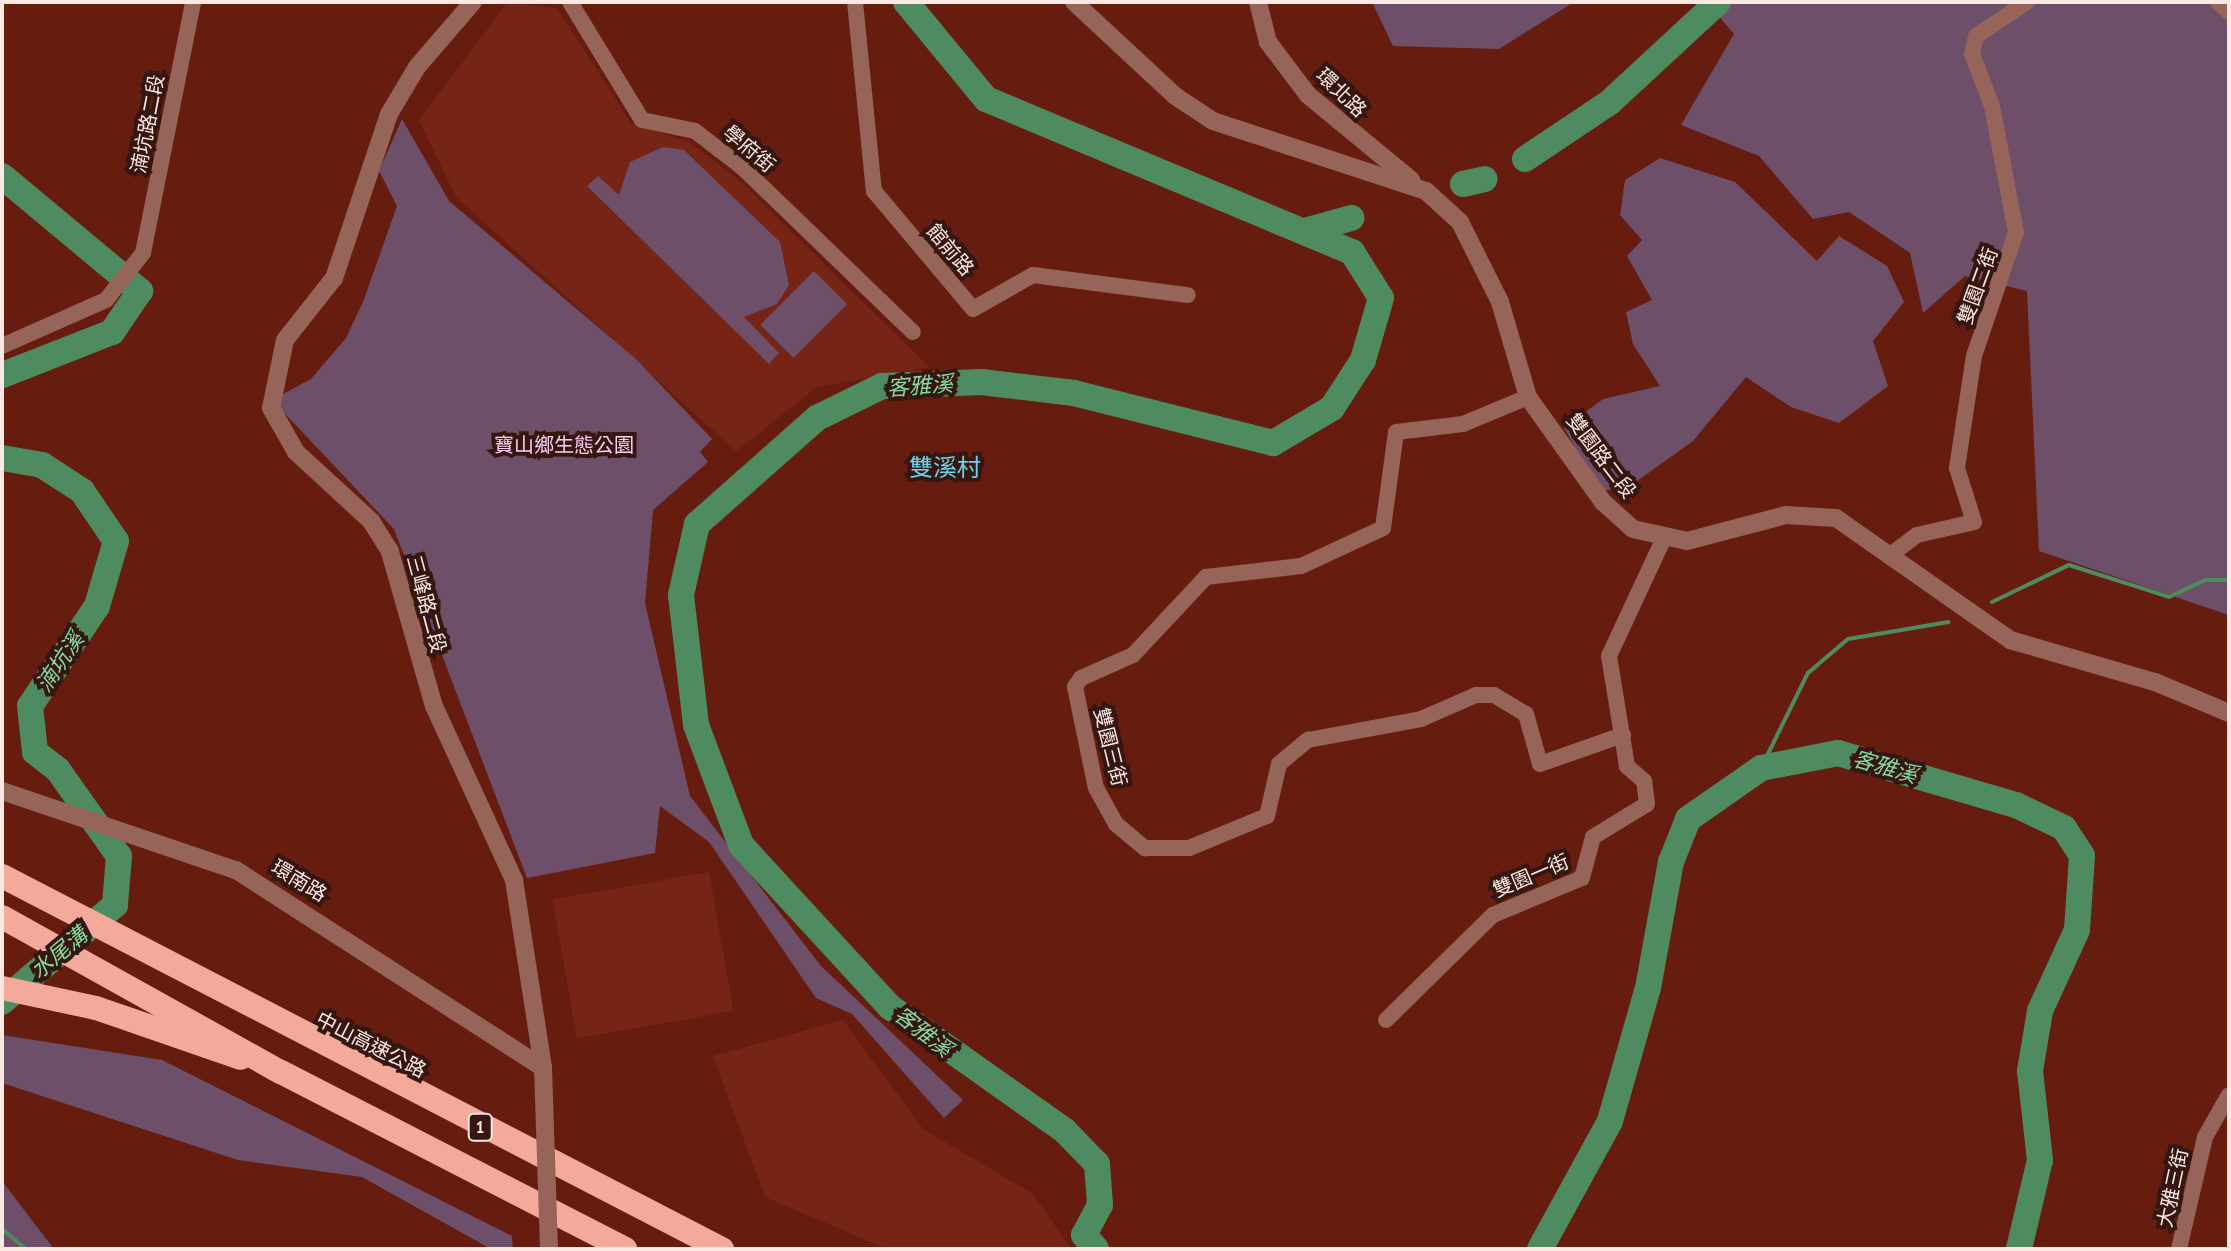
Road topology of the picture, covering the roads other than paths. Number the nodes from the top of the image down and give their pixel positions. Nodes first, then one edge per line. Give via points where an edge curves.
1 (193, 2) edge
2 (473, 2) edge
3 (570, 2) edge
4 (855, 2) edge
5 (1074, 2) edge
6 (1258, 2) edge
7 (2027, 2) edge
8 (2218, 2) edge
9 (2229, 12) edge
10 (1426, 191) junction
11 (1188, 295) dead end
12 (913, 332) dead end
13 (2, 346) edge
14 (1528, 397) junction
15 (1663, 540) junction
16 (1893, 553) junction
17 (2229, 713) edge
18 (1623, 735) junction
19 (2, 791) edge
20 (2, 876) edge
21 (2, 917) edge
22 (2, 988) edge
23 (1386, 1020) dead end
24 (543, 1068) junction
25 (281, 1072) junction
26 (2229, 1095) edge
27 (549, 1249) edge
28 (625, 1249) edge
29 (722, 1249) edge
30 (2179, 1249) edge

1 - 13 street, 湳坑路二段 via 143,253 106,300
2 - 24 street, 三峰路二段 via 417,67 389,114 334,278 285,340 273,373 271,408 296,452 371,521 390,552 434,706 514,880
3 - 12 street, 學府街 via 642,120 695,131 743,168
4 - 11 street, 館前路 via 874,191 973,309 1033,275
5 - 10 street, 雙園路二段 via 1175,96 1213,121
6 - 10 street, 環北路 via 1268,42 1308,95
7 - 16 street, 雙園二街 via 1976,36 1972,54 1992,106 2016,232 1974,356 1957,468 1974,522 1917,535
8 - 9 street
10 - 14 street, 雙園路二段 via 1460,222 1492,283
14 - 15 street, 雙園路二段 via 1603,502 1633,529
14 - 18 street, 雙園三街 via 1463,424 1396,432 1383,528 1301,566 1206,577 1133,655 1081,678 1075,687 1096,788 1116,824 1145,848 1189,848 1267,816 1279,764 1308,740 1421,719 1476,695 1494,695 1526,714 1540,764
15 - 16 street, 雙園路二段 via 1718,538 1803,514 1853,524
15 - 18 street, 雙園一街 via 1609,656
16 - 17 street, 雙園路二段 via 2010,640 2155,682
18 - 23 street, 雙園一街 via 1627,766 1644,781 1647,804 1593,837 1582,878 1493,915
19 - 24 street, 環南路 via 236,870
20 - 29 highway, 中山高速公路 / 1 via 238,1003
21 - 25 highway, 1
22 - 25 highway via 96,1008
24 - 27 street, 三峰路二段, bridge
25 - 28 highway, 1
26 - 30 street, 大雅三街 via 2205,1137

